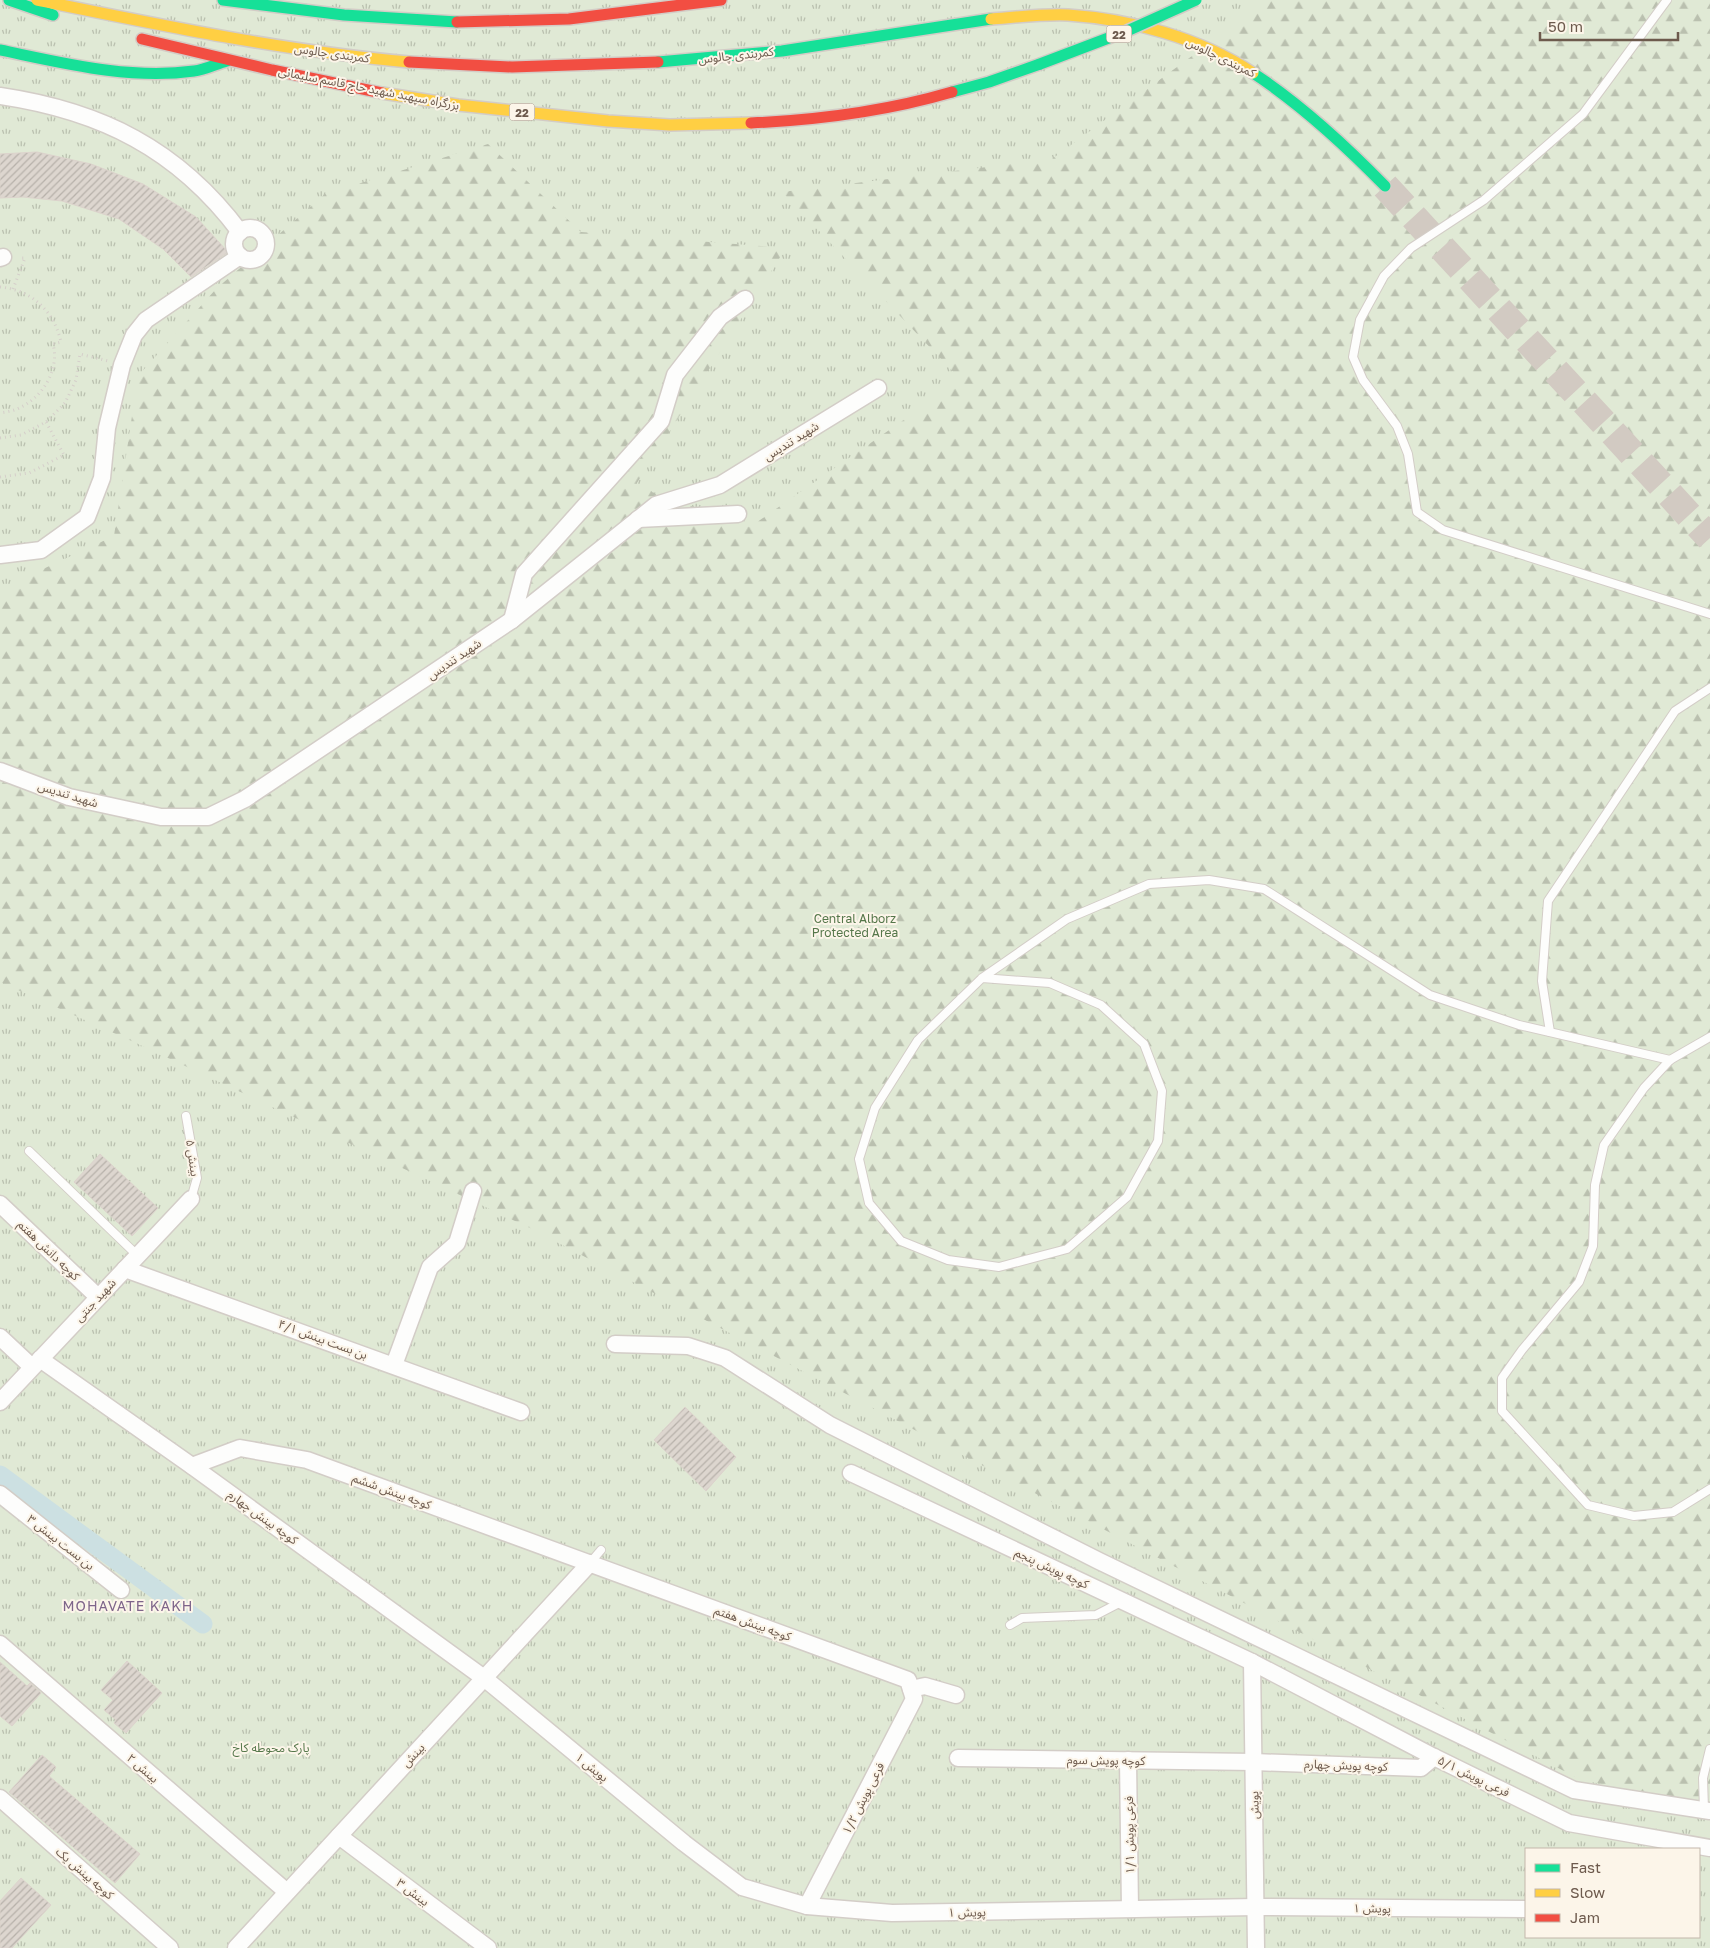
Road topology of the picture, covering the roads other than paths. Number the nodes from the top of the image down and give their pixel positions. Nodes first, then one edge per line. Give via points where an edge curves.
1 (9, 0) edge
2 (38, 0) edge
3 (223, 0) edge
4 (721, 0) edge
5 (1196, 0) edge
6 (1667, 0) edge
7 (62, 18) dead end
8 (132, 36) dead end
9 (279, 45) junction
10 (0, 50) edge
11 (230, 60) junction
12 (0, 96) edge
13 (1385, 186) tunnel mouth
14 (240, 232) junction
15 (240, 256) junction
16 (745, 299) dead end
17 (878, 388) dead end
18 (738, 514) dead end
19 (638, 519) junction
20 (0, 555) edge
21 (1710, 614) edge
22 (512, 620) junction
23 (1710, 688) edge
24 (0, 771) edge
25 (982, 978) junction
26 (1550, 1032) junction
27 (1710, 1037) edge
28 (1670, 1060) junction
29 (186, 1116) dead end
30 (29, 1151) dead end
31 (473, 1190) dead end
32 (190, 1199) joint
33 (0, 1204) edge
34 (137, 1255) junction
35 (125, 1269) junction
36 (98, 1297) junction
37 (0, 1337) edge
38 (615, 1344) dead end
39 (36, 1363) junction
40 (394, 1365) junction
41 (0, 1402) edge
42 (521, 1412) dead end
43 (192, 1466) junction
44 (851, 1474) dead end
45 (1710, 1488) edge
46 (0, 1494) edge
47 (601, 1550) dead end
48 (590, 1563) junction
49 (121, 1590) dead end
50 (1123, 1601) junction
51 (1010, 1625) dead end
52 (0, 1644) edge
53 (1252, 1662) junction
54 (484, 1678) junction
55 (911, 1688) junction
56 (956, 1695) dead end
57 (1710, 1749) edge
58 (1434, 1756) junction
59 (958, 1758) dead end
60 (1128, 1760) junction
61 (1254, 1762) junction
62 (0, 1798) edge
63 (1707, 1810) edge
64 (339, 1836) junction
65 (1710, 1848) edge
66 (287, 1892) junction
67 (807, 1906) junction
68 (1256, 1906) junction
69 (1130, 1909) junction
70 (1525, 1909) edge
71 (170, 1948) edge
72 (236, 1948) edge
73 (488, 1948) edge
74 (1256, 1948) edge

1 - 7 highway
2 - 9 highway, کمربندی چالوس
3 - 4 highway via 404,21 496,22 601,16
5 - 11 highway, بزرگراه سپهبد شهید حاج قاسم سلیمانی / 22, bridge via 1127,31 1014,74 891,106 791,121 704,125 616,122 466,106 403,97
6 - 21 lane via 1583,114 1484,200 1411,248 1384,276 1360,320 1353,357 1363,380 1397,426 1408,454 1417,512 1442,530
8 - 11 highway, بزرگراه سپهبد شهید حاج قاسم سلیمانی / 22
9 - 11 highway
9 - 13 highway, کمربندی چالوس via 407,62 510,67 581,66 662,63 785,50 1005,18 1057,15 1097,18 1167,33 1255,72 1303,108
10 - 11 highway via 82,67 133,73 196,71
12 - 14 street via 72,112 146,144 193,180
14 - 15 street via 235,242
14 - 15 street via 255,229 263,235 266,244 259,257 250,260
15 - 20 street via 146,320 134,335 122,365 107,428 102,478 87,517 41,550
16 - 22 street via 720,317 675,375 661,421 524,574
17 - 19 street, شهید تندیس via 720,485 656,505
18 - 19 street
19 - 22 street, شهید تندیس
22 - 24 street, شهید تندیس via 245,799 208,817 161,817 69,796
23 - 26 lane via 1675,711 1548,901 1542,981
25 - 25 lane via 918,1040 875,1108 859,1159 869,1203 900,1241 948,1260 999,1267 1066,1249 1127,1197 1158,1141 1162,1091 1144,1044 1100,1005 1050,983
25 - 26 lane via 1076,915 1149,884 1210,880 1264,889 1430,995
26 - 28 lane
27 - 28 lane
28 - 45 lane via 1644,1088 1604,1145 1595,1186 1590,1255 1579,1282 1502,1378 1502,1412 1588,1505 1634,1516 1673,1512
29 - 32 lane, بینش ۵ via 197,1178
30 - 34 lane
31 - 40 street via 457,1243 430,1267
32 - 34 street, شهید جنتی
33 - 36 street, کوچه دانش هفتم
34 - 35 street, شهید جنتی
35 - 36 street, شهید جنتی
35 - 40 street, بن بست بینش ۴/۱
36 - 39 street, شهید جنتی
37 - 39 street, کوچه بینش چهارم
38 - 63 street via 688,1346 725,1358 830,1425 1099,1561 1574,1790
39 - 41 street, شهید جنتی
39 - 43 street, کوچه بینش چهارم
40 - 42 street, بن بست بینش ۴/۱
43 - 48 street, کوچه بینش ششم via 240,1448 307,1460
43 - 54 street, کوچه بینش چهارم
44 - 50 street, کوچه پویش پنجم
46 - 49 street, بن بست بینش ۳
47 - 48 lane
48 - 54 street, بینش
48 - 55 street, کوچه بینش هفتم via 908,1680
50 - 51 lane via 1096,1615 1022,1618
50 - 53 street, کوچه پویش پنجم
52 - 66 street, بینش ۲
53 - 58 street, فرعی پویش ۵/۱
53 - 61 street, پویش
54 - 64 street, بینش
54 - 67 street, پویش ۱ via 742,1887
55 - 56 street via 925,1686
55 - 67 street, فرعی پویش ۱/۲ via 914,1698
57 - 63 lane via 1703,1778
58 - 61 street, کوچه پویش چهارم via 1421,1768
58 - 65 street, فرعی پویش ۵/۱ via 1569,1823
59 - 60 street, کوچه پویش سوم
60 - 61 street, کوچه پویش سوم
60 - 69 street, فرعی پویش ۱/۱
61 - 68 street, پویش
62 - 71 street, کوچه بینش یک
64 - 66 street, بینش
64 - 73 street, بینش ۳
66 - 72 street, بینش
67 - 69 street, پویش ۱ via 892,1913
68 - 69 street, پویش ۱
68 - 70 street, پویش ۱
68 - 74 street, پویش

